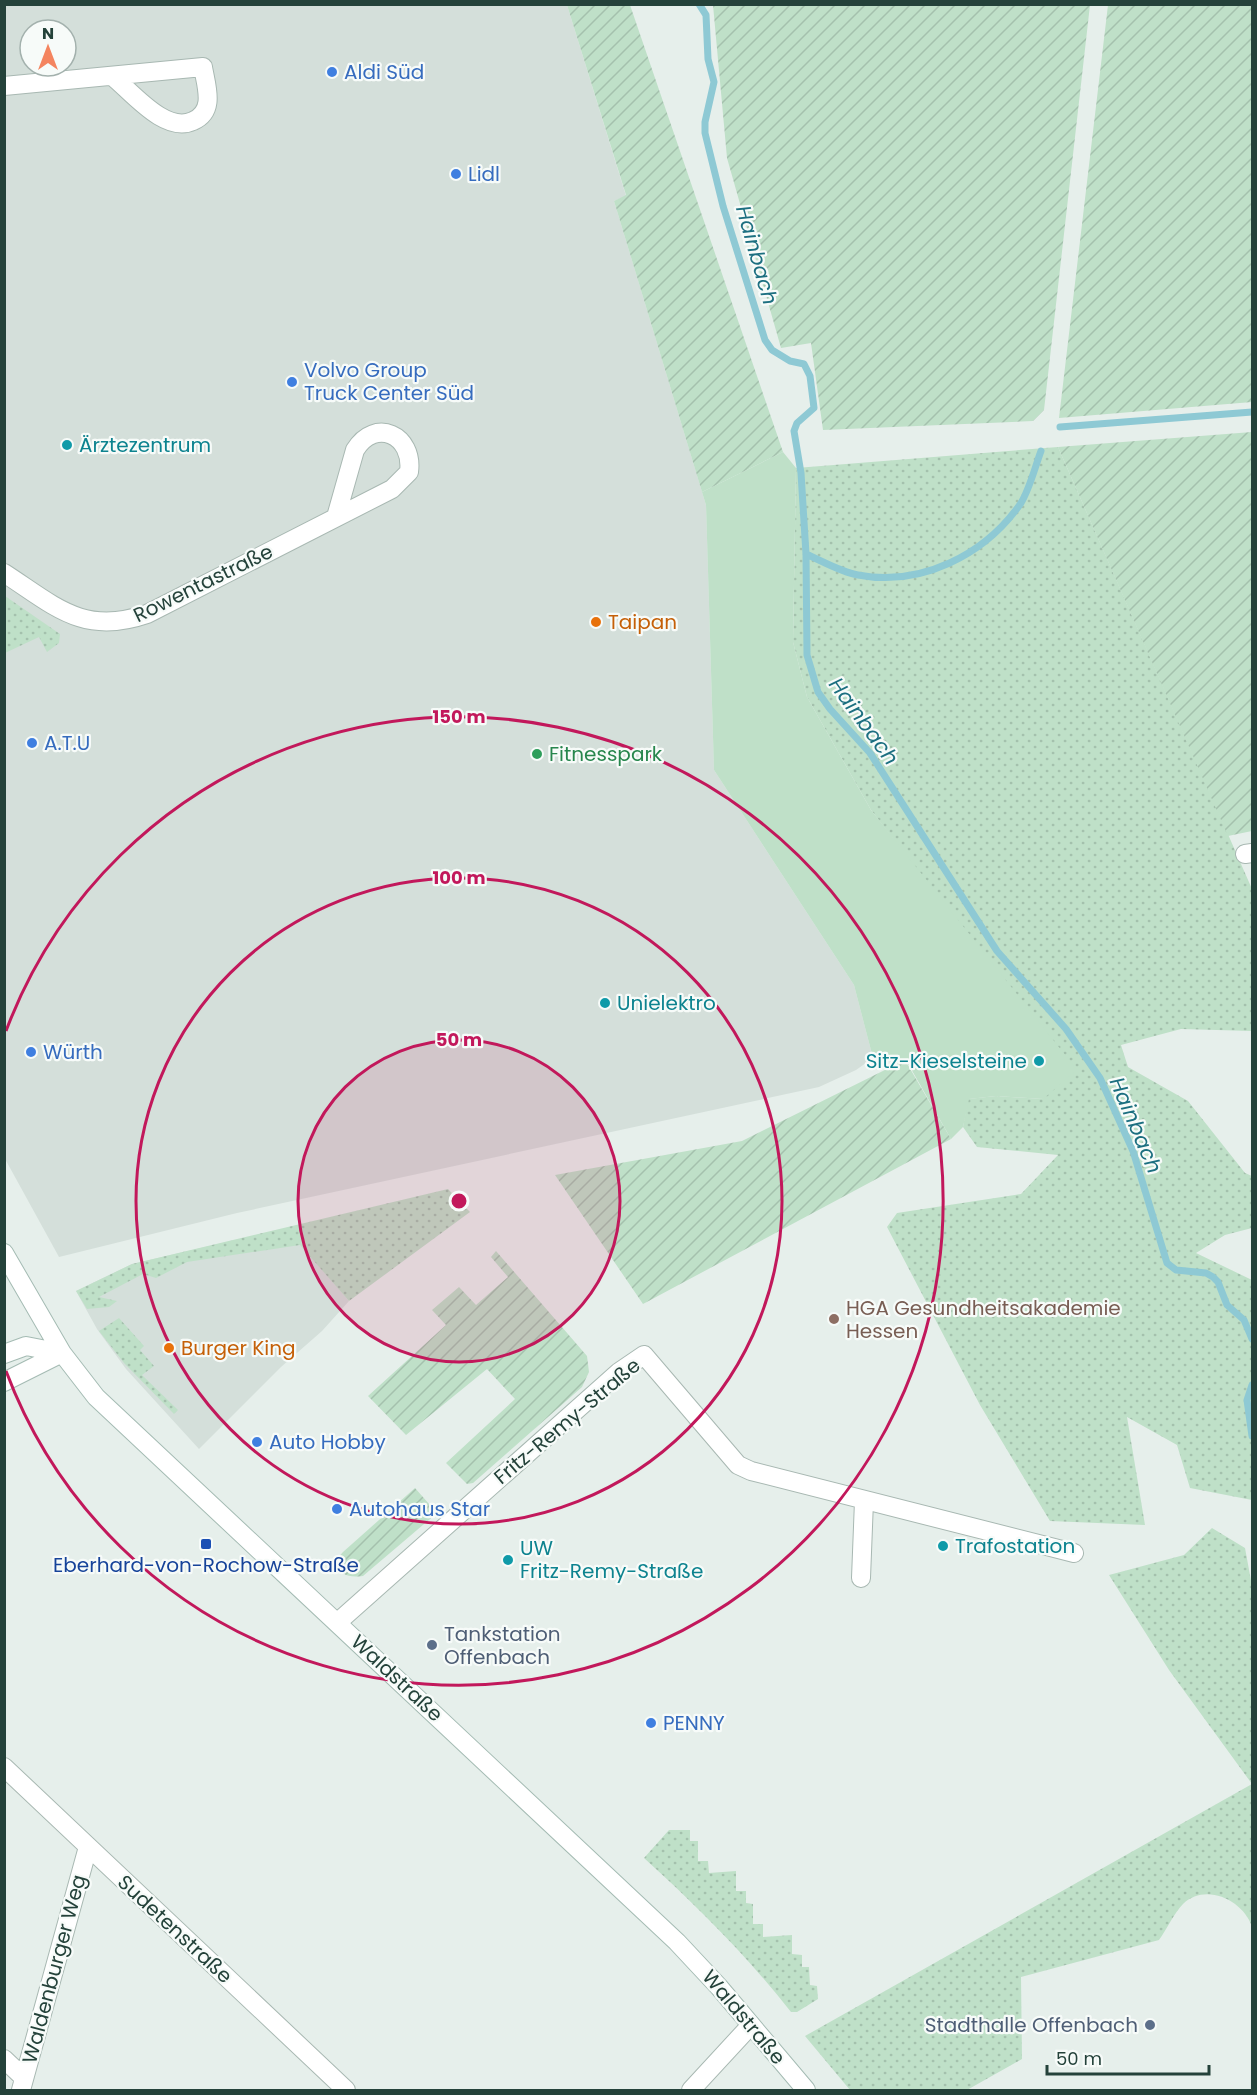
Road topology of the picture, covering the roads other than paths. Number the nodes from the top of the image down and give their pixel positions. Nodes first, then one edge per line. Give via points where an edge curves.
1 (112, 76) junction
2 (4, 86) edge
3 (336, 517) junction
4 (4, 573) edge
5 (4, 1253) edge
6 (62, 1353) junction
7 (4, 1354) edge
8 (4, 1382) edge
9 (864, 1501) junction
10 (1074, 1553) dead end
11 (861, 1578) dead end
12 (338, 1622) junction
13 (4, 1767) edge
14 (88, 1847) junction
15 (751, 2025) junction
16 (4, 2059) edge
17 (23, 2084) edge
18 (346, 2091) edge
19 (691, 2091) edge
20 (806, 2091) edge

1 - 1 street via 169,121 187,123 206,110 203,67
1 - 2 street
3 - 3 street, Rowentastraße via 392,489 407,477 410,456 401,440 376,434 360,442
3 - 4 street, Rowentastraße via 147,614 117,623 95,622 68,613
5 - 6 street, Waldstraße
6 - 7 street via 26,1346
6 - 8 street
6 - 12 street, Waldstraße via 96,1397
9 - 10 street, Fritz-Remy-Straße
9 - 11 street
9 - 12 street, Fritz-Remy-Straße via 738,1465 644,1355 619,1372
12 - 15 street, Waldstraße via 677,1942
13 - 14 street, Sudetenstraße
14 - 17 street, Waldenburger Weg
14 - 18 street, Sudetenstraße
15 - 19 street
15 - 20 street, Waldstraße
16 - 17 street

